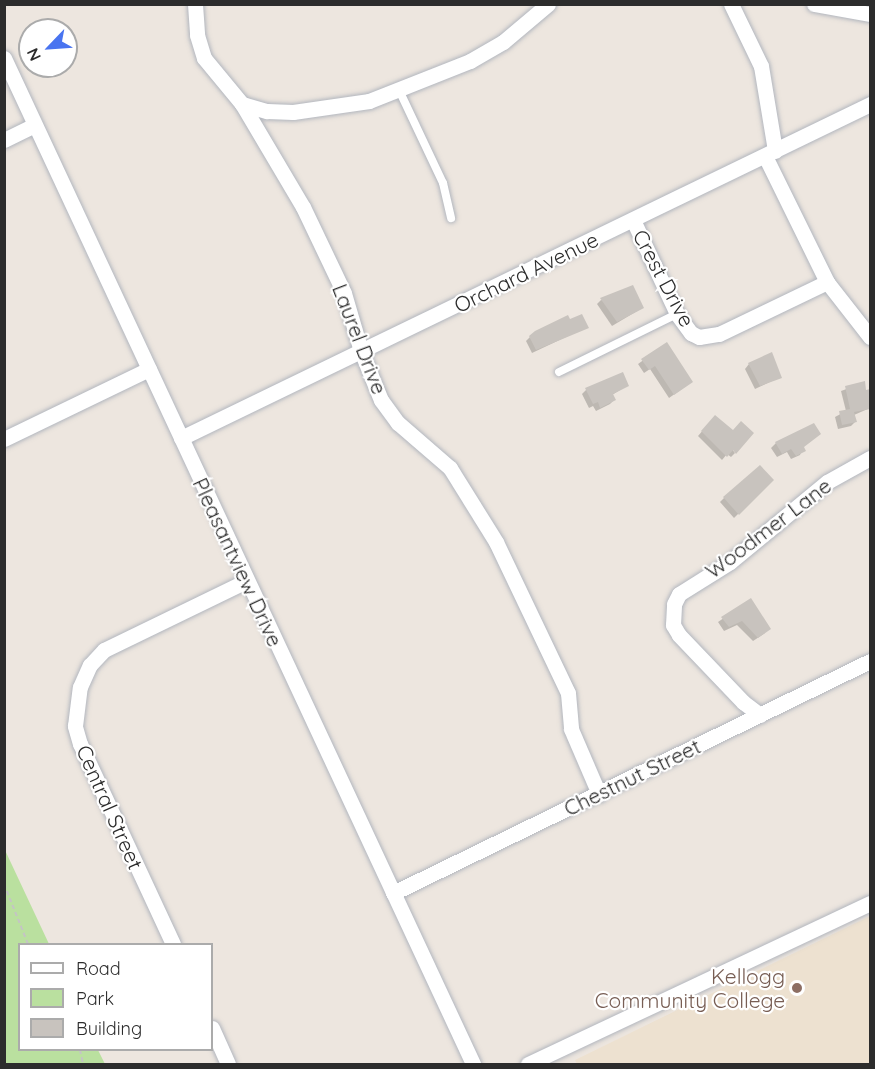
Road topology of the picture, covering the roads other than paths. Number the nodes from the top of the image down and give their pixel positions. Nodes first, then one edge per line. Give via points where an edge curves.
1 (195, 4) edge
2 (548, 4) edge
3 (731, 4) edge
4 (814, 4) edge
5 (870, 14) edge
6 (4, 58) edge
7 (399, 90) junction
8 (242, 104) junction
9 (870, 104) edge
10 (35, 124) junction
11 (4, 140) edge
12 (770, 153) junction
13 (451, 218) dead end
14 (633, 220) junction
15 (827, 282) junction
16 (677, 314) junction
17 (870, 337) edge
18 (360, 351) junction
19 (148, 369) junction
20 (559, 372) dead end
21 (181, 438) junction
22 (4, 439) edge
23 (870, 458) edge
24 (246, 581) junction
25 (870, 661) edge
26 (760, 715) junction
27 (599, 794) junction
28 (393, 893) junction
29 (870, 903) edge
30 (172, 943) edge
31 (213, 1030) edge
32 (228, 1065) edge
33 (473, 1065) edge
34 (528, 1065) edge

1 - 8 street, Laurel Drive via 197,35 204,58
2 - 7 street via 503,42 470,61
3 - 12 street via 761,66
4 - 5 street
6 - 10 street, Pleasantview Drive
7 - 8 street via 369,101 293,112 267,111
7 - 13 lane via 443,183
8 - 18 street, Laurel Drive via 308,217 344,293
9 - 12 street, Orchard Avenue
10 - 11 street
10 - 19 street, Pleasantview Drive
12 - 14 street, Orchard Avenue
12 - 15 street
14 - 16 street, Crest Drive
14 - 18 street, Orchard Avenue
15 - 16 street, Crest Drive via 709,336 691,333
15 - 17 street
16 - 20 lane
18 - 21 street, Orchard Avenue
18 - 27 street, Laurel Drive via 381,400 398,423 450,468 496,542 567,693 571,729
19 - 21 street, Pleasantview Drive
19 - 22 street
21 - 24 street, Pleasantview Drive
23 - 26 street, Woodmer Lane via 827,482 730,562 679,594 674,604 673,625 678,634
24 - 28 street, Pleasantview Drive
24 - 30 street, Central Street via 104,650 90,665 80,687 75,726 80,744
25 - 26 street, Chestnut Street
26 - 27 street, Chestnut Street
27 - 28 street, Chestnut Street
28 - 33 street, Pleasantview Drive
29 - 34 street
31 - 32 street

